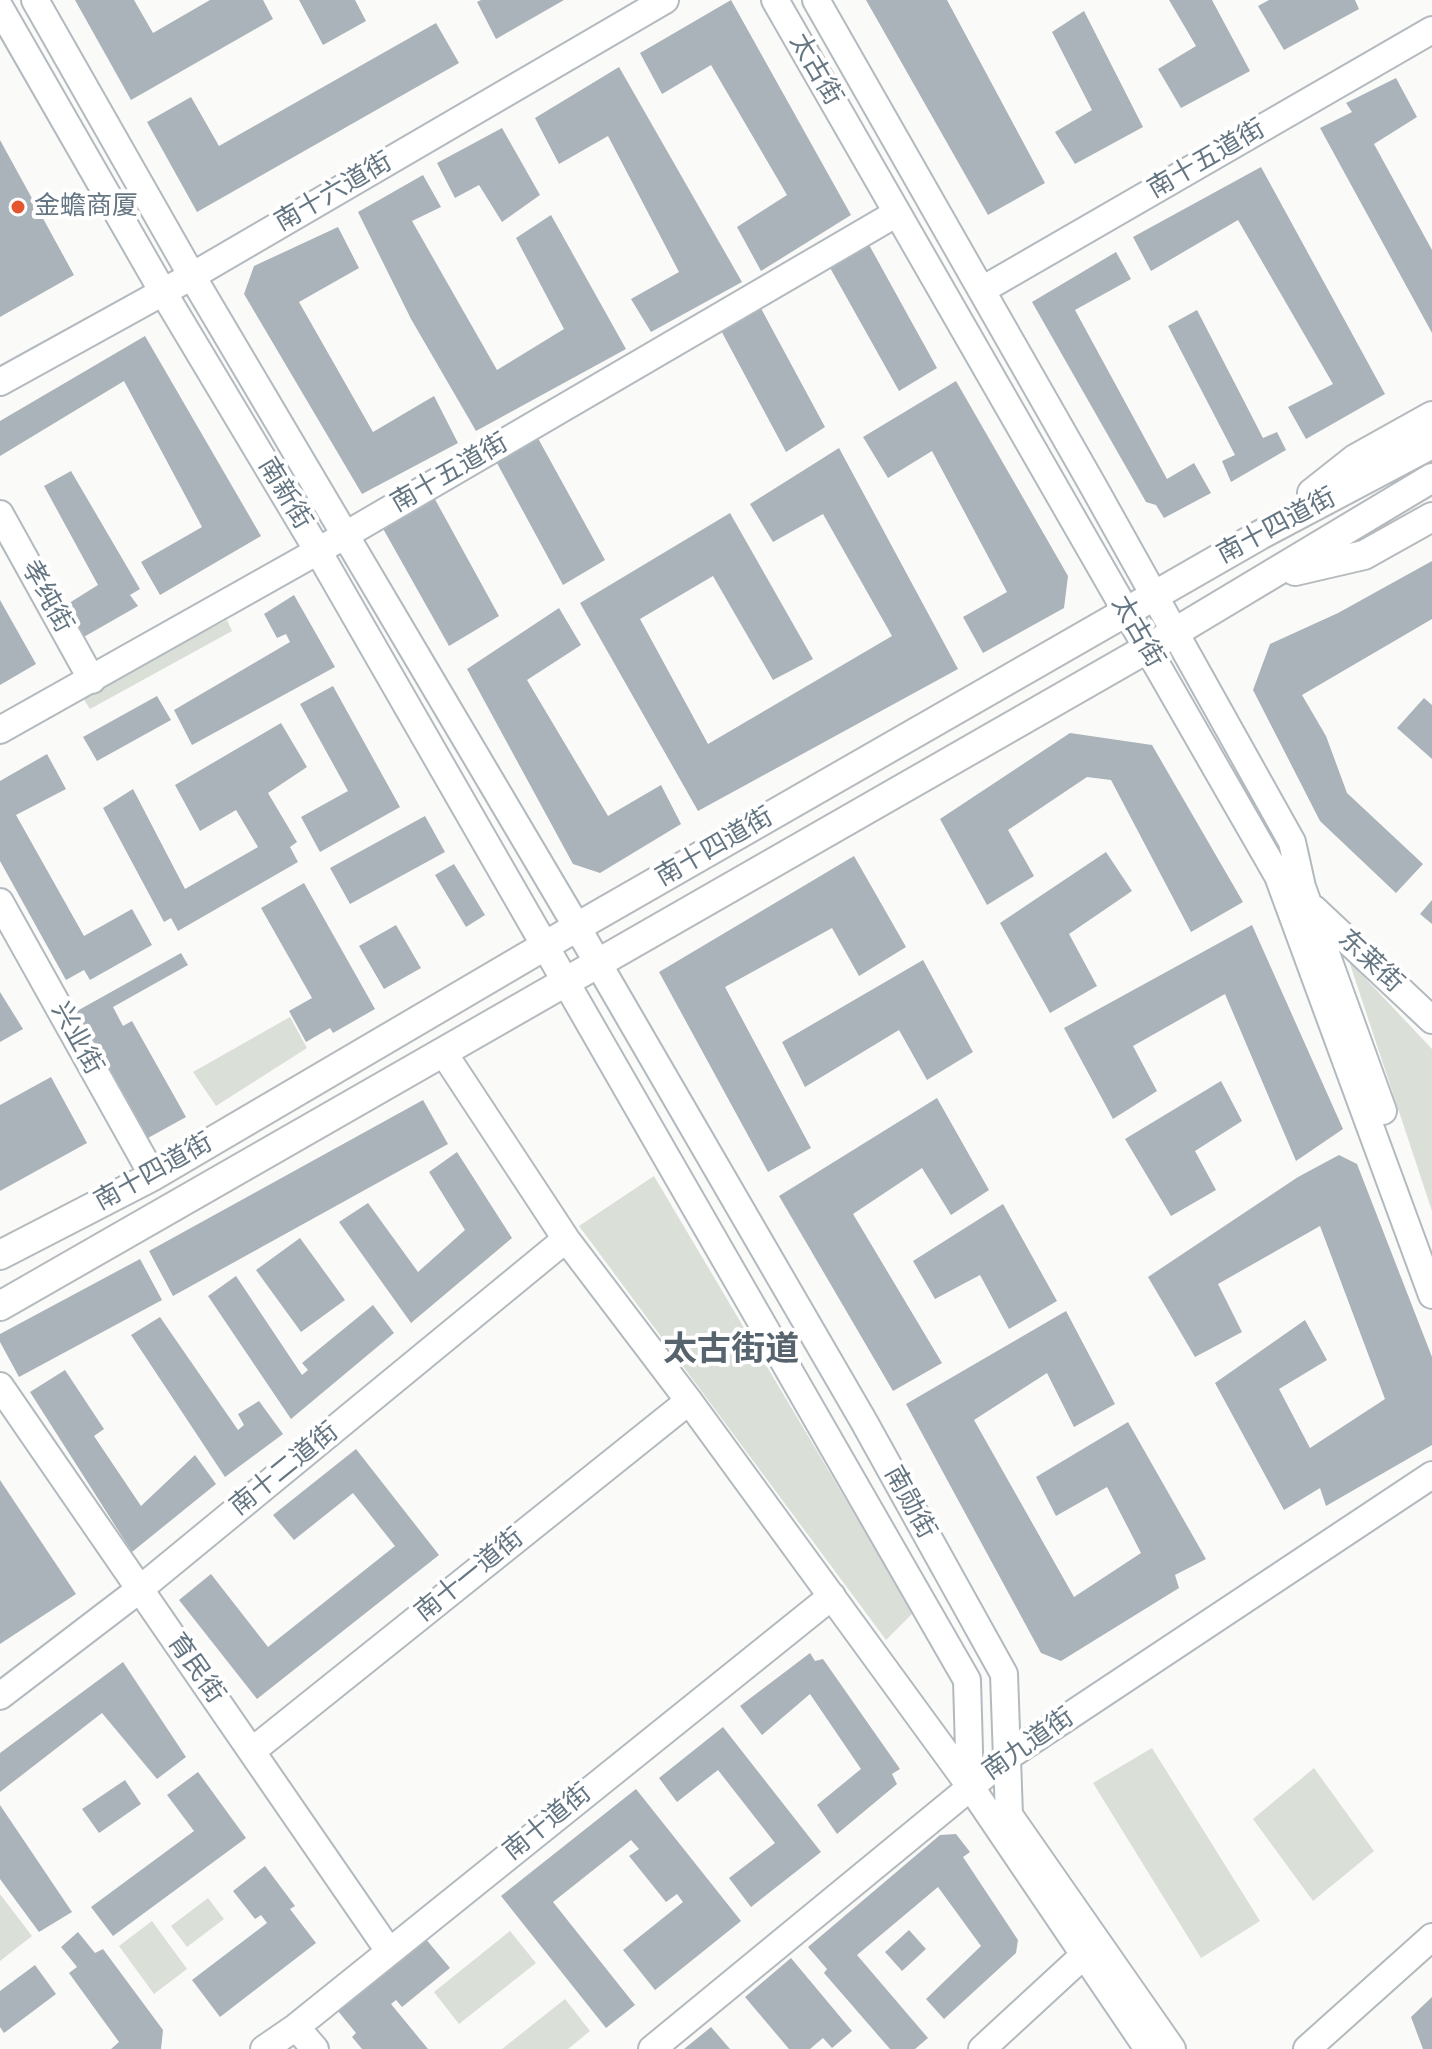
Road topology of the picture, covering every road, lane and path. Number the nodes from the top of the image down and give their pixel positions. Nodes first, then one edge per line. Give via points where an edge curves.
1 (35, 0) edge
2 (665, 0) edge
3 (775, 0) edge
4 (816, 0) edge
5 (0, 8) edge
6 (1432, 30) edge
7 (897, 213) junction
8 (192, 276) junction
9 (982, 290) junction
10 (163, 292) junction
11 (0, 382) edge
12 (1432, 416) edge
13 (1432, 444) edge
14 (1432, 478) edge
15 (0, 514) edge
16 (1432, 517) edge
17 (1260, 535) junction
18 (344, 536) junction
19 (318, 551) junction
20 (1267, 578) junction
21 (1154, 595) junction
22 (1126, 612) junction
23 (1175, 632) junction
24 (1147, 648) junction
25 (92, 680) junction
26 (0, 730) edge
27 (0, 902) edge
28 (1308, 903) junction
29 (577, 927) junction
30 (546, 945) junction
31 (598, 964) junction
32 (567, 982) junction
33 (1432, 1020) edge
34 (443, 1052) junction
35 (153, 1176) junction
36 (566, 1239) junction
37 (1432, 1246) edge
38 (0, 1255) edge
39 (1432, 1295) edge
40 (0, 1306) edge
41 (0, 1386) edge
42 (689, 1401) junction
43 (1432, 1475) edge
44 (140, 1589) junction
45 (832, 1596) junction
46 (0, 1696) edge
47 (252, 1751) junction
48 (1006, 1758) junction
49 (970, 1786) junction
50 (1432, 1937) edge
51 (389, 1951) junction
52 (1083, 1956) junction
53 (296, 2027) junction
54 (264, 2049) edge
55 (315, 2049) edge
56 (652, 2049) edge
57 (982, 2049) edge
58 (1148, 2049) edge
59 (1172, 2049) edge
60 (1307, 2049) edge

1 - 8 main road, 南新街
2 - 8 main road, 南十六道街
3 - 7 main road, 太古街
4 - 9 main road, 太古街
5 - 10 main road, 南新街
6 - 9 main road, 南十五道街
7 - 18 main road, 南十五道街
7 - 22 main road, 太古街
8 - 10 main road, 南十六道街
8 - 18 main road, 南新街
9 - 21 main road, 太古街
10 - 11 main road, 南十六道街
10 - 19 main road, 南新街
12 - 17 main road via 1355,459
13 - 17 main road, 南十四道街
14 - 20 main road
15 - 25 main road, 孝纯街
16 - 20 main road via 1364,555
17 - 21 main road, 南十四道街
18 - 19 main road, 南十五道街
18 - 29 main road, 南新街
19 - 25 main road, 南十五道街
19 - 30 main road, 南新街
20 - 23 main road
21 - 22 main road, 南十四道街
21 - 23 main road, 太古街
22 - 24 main road, 太古街
22 - 29 main road, 南十四道街
23 - 24 main road
23 - 28 main road, 太古街 via 1292,842
24 - 31 main road
24 - 39 main road, 太古街 via 1278,876
25 - 26 main road, 南十五道街
27 - 35 main road, 兴业街
28 - 33 main road, 东莱街
28 - 37 main road, 太古街
29 - 30 main road, 南十四道街
29 - 31 main road, 南新街
30 - 32 main road, 南新街
30 - 35 main road, 南十四道街
31 - 32 main road
31 - 48 main road, 南勋街 via 1004,1674
32 - 34 main road
32 - 49 main road, 南勋街 via 967,1680
34 - 36 main road
34 - 40 main road
35 - 38 main road, 南十四道街
36 - 42 main road
36 - 44 main road, 南十二道街
41 - 44 main road, 育民街
42 - 45 main road
42 - 47 main road, 南十一道街
43 - 48 main road, 南九道街
44 - 46 main road, 南十二道街
44 - 47 main road, 育民街
45 - 49 main road
45 - 51 main road, 南十道街
47 - 51 main road, 育民街
48 - 49 main road, 南九道街
48 - 59 main road, 南勋街 via 1009,1815
49 - 52 main road
49 - 56 main road, 南九道街
50 - 60 main road
51 - 53 main road, 南十道街
52 - 57 main road
52 - 58 main road
53 - 54 main road, 南十道街
53 - 55 main road

